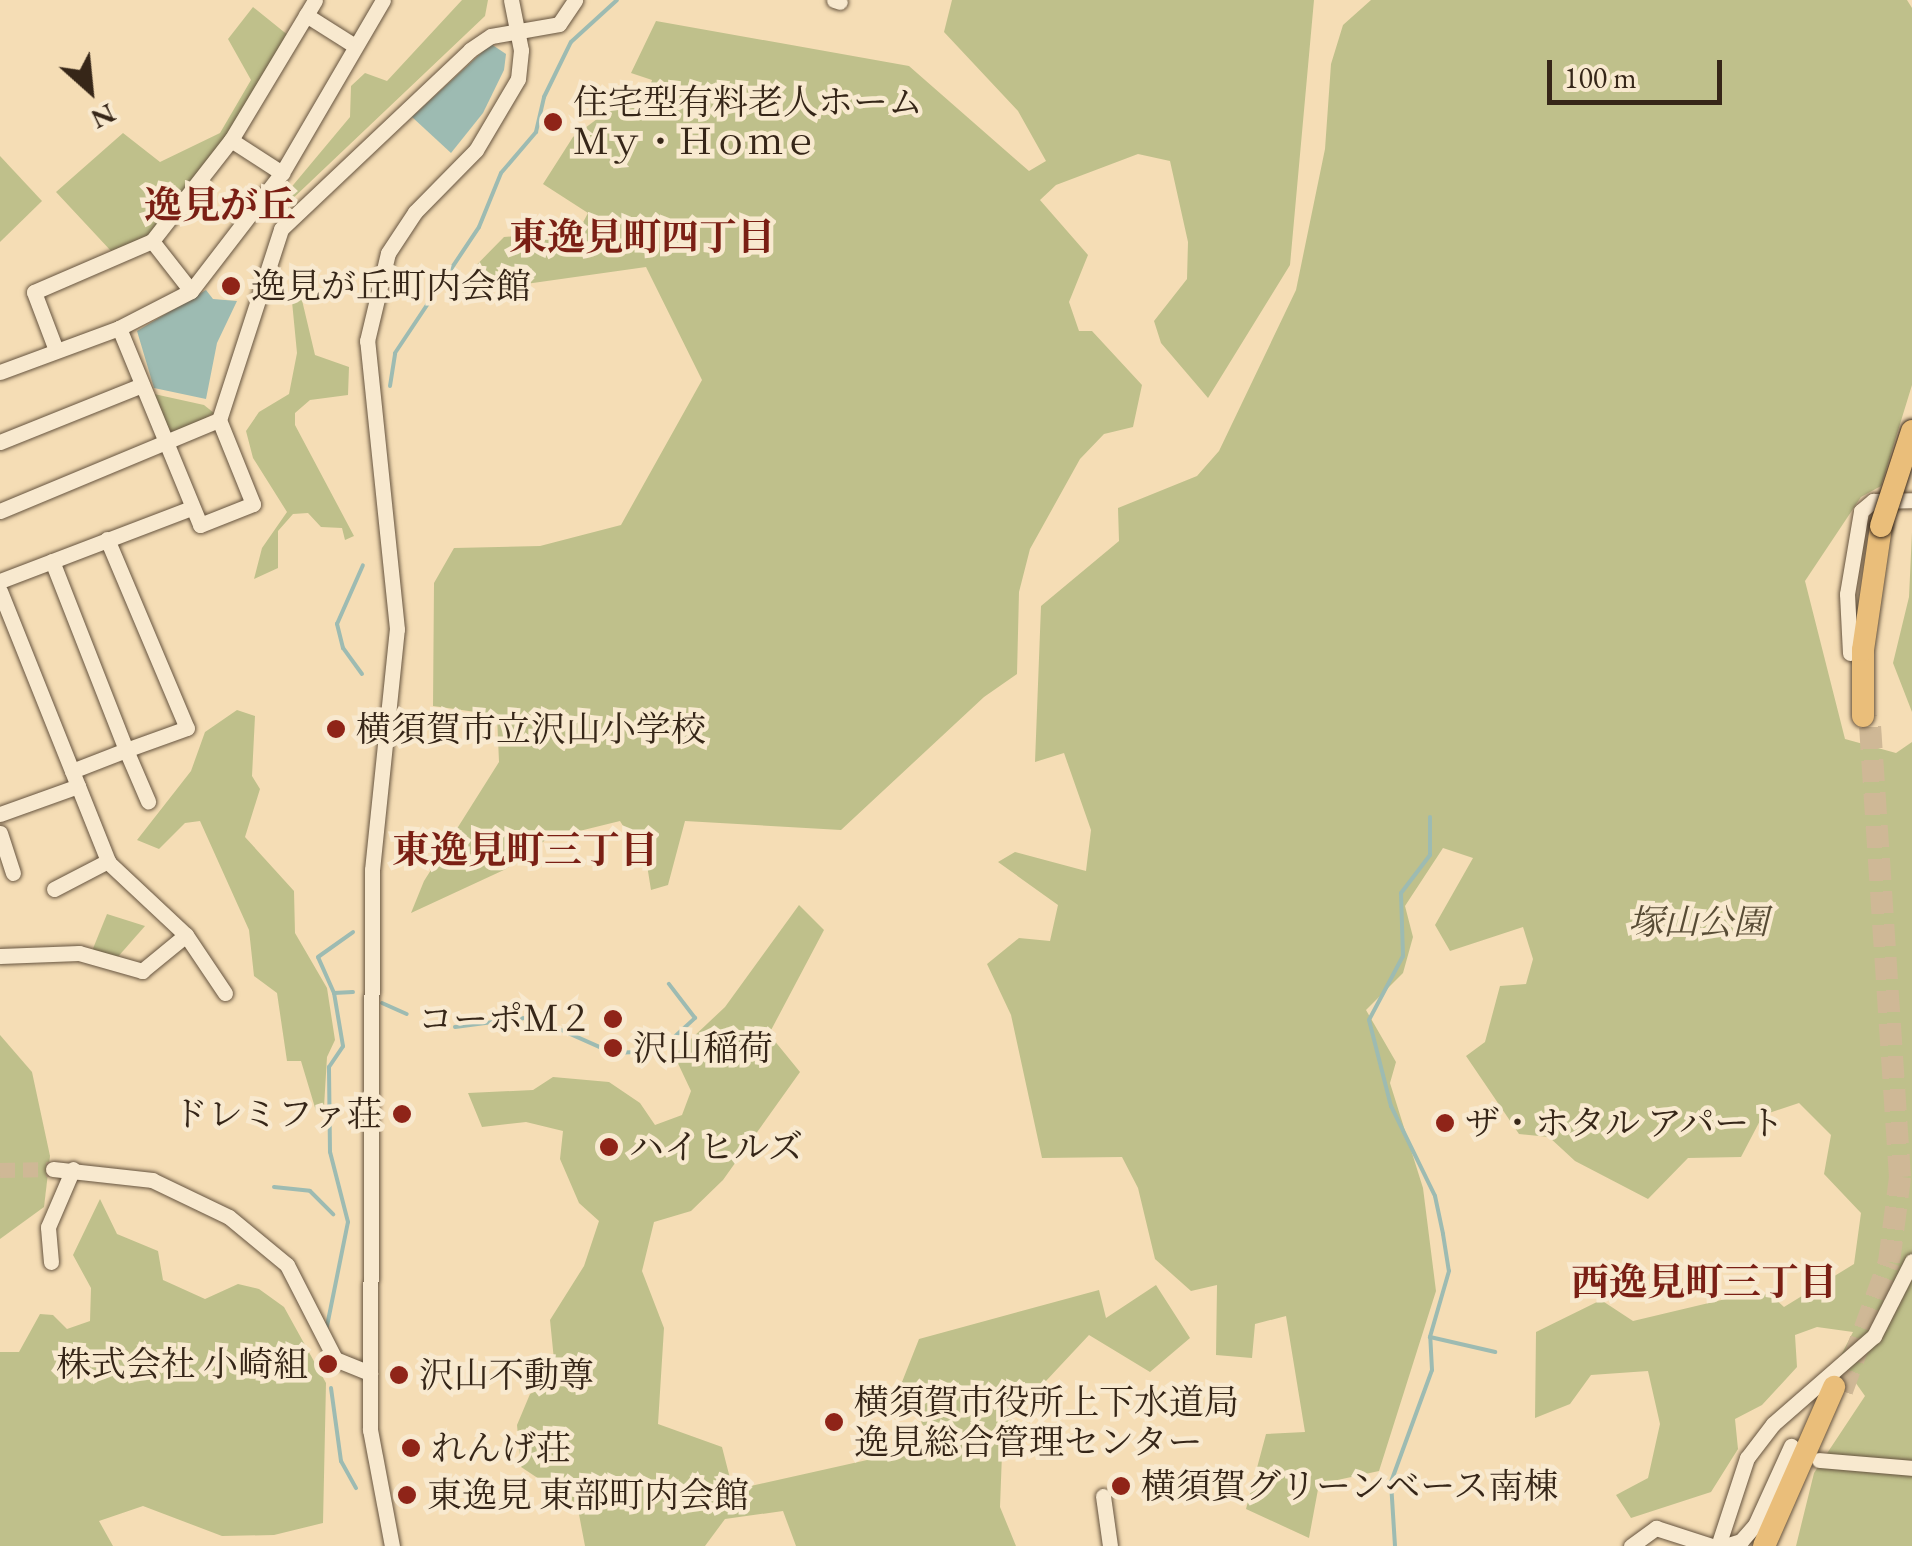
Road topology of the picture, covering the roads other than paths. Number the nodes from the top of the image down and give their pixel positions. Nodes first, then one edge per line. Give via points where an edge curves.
1 (315, 0) edge
2 (383, 0) edge
3 (511, 0) edge
4 (565, 0) edge
5 (575, 0) edge
6 (306, 15) junction
7 (547, 24) junction
8 (518, 29) junction
9 (355, 46) junction
10 (231, 140) junction
11 (282, 173) junction
12 (152, 241) junction
13 (190, 291) junction
14 (119, 328) junction
15 (56, 350) junction
16 (0, 372) edge
17 (142, 385) junction
18 (219, 420) junction
19 (1912, 431) edge
20 (0, 442) edge
21 (166, 446) junction
22 (1912, 450) edge
23 (1912, 463) edge
24 (1912, 500) edge
25 (190, 508) junction
26 (0, 511) edge
27 (1884, 527) junction
28 (107, 539) junction
29 (52, 561) junction
30 (0, 582) edge
31 (0, 591) edge
32 (1850, 652) dead end
33 (1866, 716) tunnel mouth
34 (126, 750) junction
35 (75, 778) junction
36 (148, 801) dead end
37 (0, 814) edge
38 (0, 833) edge
39 (108, 861) junction
40 (13, 873) dead end
41 (54, 889) dead end
42 (186, 936) junction
43 (0, 956) edge
44 (226, 993) dead end
45 (53, 1169) tunnel mouth
46 (73, 1169) junction
47 (1912, 1261) edge
48 (51, 1262) dead end
49 (370, 1373) junction
50 (1791, 1446) dead end
51 (1819, 1460) dead end
52 (1912, 1468) edge
53 (1103, 1496) dead end
54 (392, 1546) edge
55 (1110, 1546) edge
56 (1631, 1546) edge
57 (1718, 1546) edge
58 (1764, 1546) edge
59 (1781, 1546) edge

1 - 6 street
2 - 9 street
3 - 8 street
4 - 7 street
5 - 7 street via 559,24
6 - 9 street
6 - 10 street
7 - 8 street
8 - 18 street via 470,50 281,228
8 - 49 street via 521,63 507,103 388,253 366,342 398,646 372,856
9 - 11 street
10 - 11 street
10 - 12 street
11 - 13 street
12 - 13 street
12 - 15 street via 34,292
13 - 14 street
14 - 15 street
14 - 17 street
15 - 16 street
17 - 20 street
17 - 21 street
18 - 21 street
18 - 25 street via 253,504 200,525
19 - 27 highway, bridge
21 - 25 street
21 - 26 street
22 - 27 highway, bridge
23 - 27 highway
24 - 32 street via 1873,501 1861,511 1847,594
25 - 28 street
27 - 33 highway via 1868,600
28 - 29 street
28 - 34 street via 187,728
29 - 30 street
29 - 34 street
31 - 35 street
34 - 35 street
34 - 36 street
35 - 37 street
35 - 39 street
38 - 40 street
39 - 41 street
39 - 42 street via 123,883
42 - 43 street via 142,971 79,953
42 - 44 street
45 - 46 street
46 - 48 street via 48,1227
46 - 49 street via 152,1180 229,1217 287,1265 344,1368
47 - 57 street via 1874,1336 1773,1424 1747,1458
49 - 54 street via 373,1469
50 - 57 street via 1755,1525 1742,1541
51 - 52 street
53 - 55 street
56 - 57 street via 1656,1528
58 - 59 highway via 1838,1389

